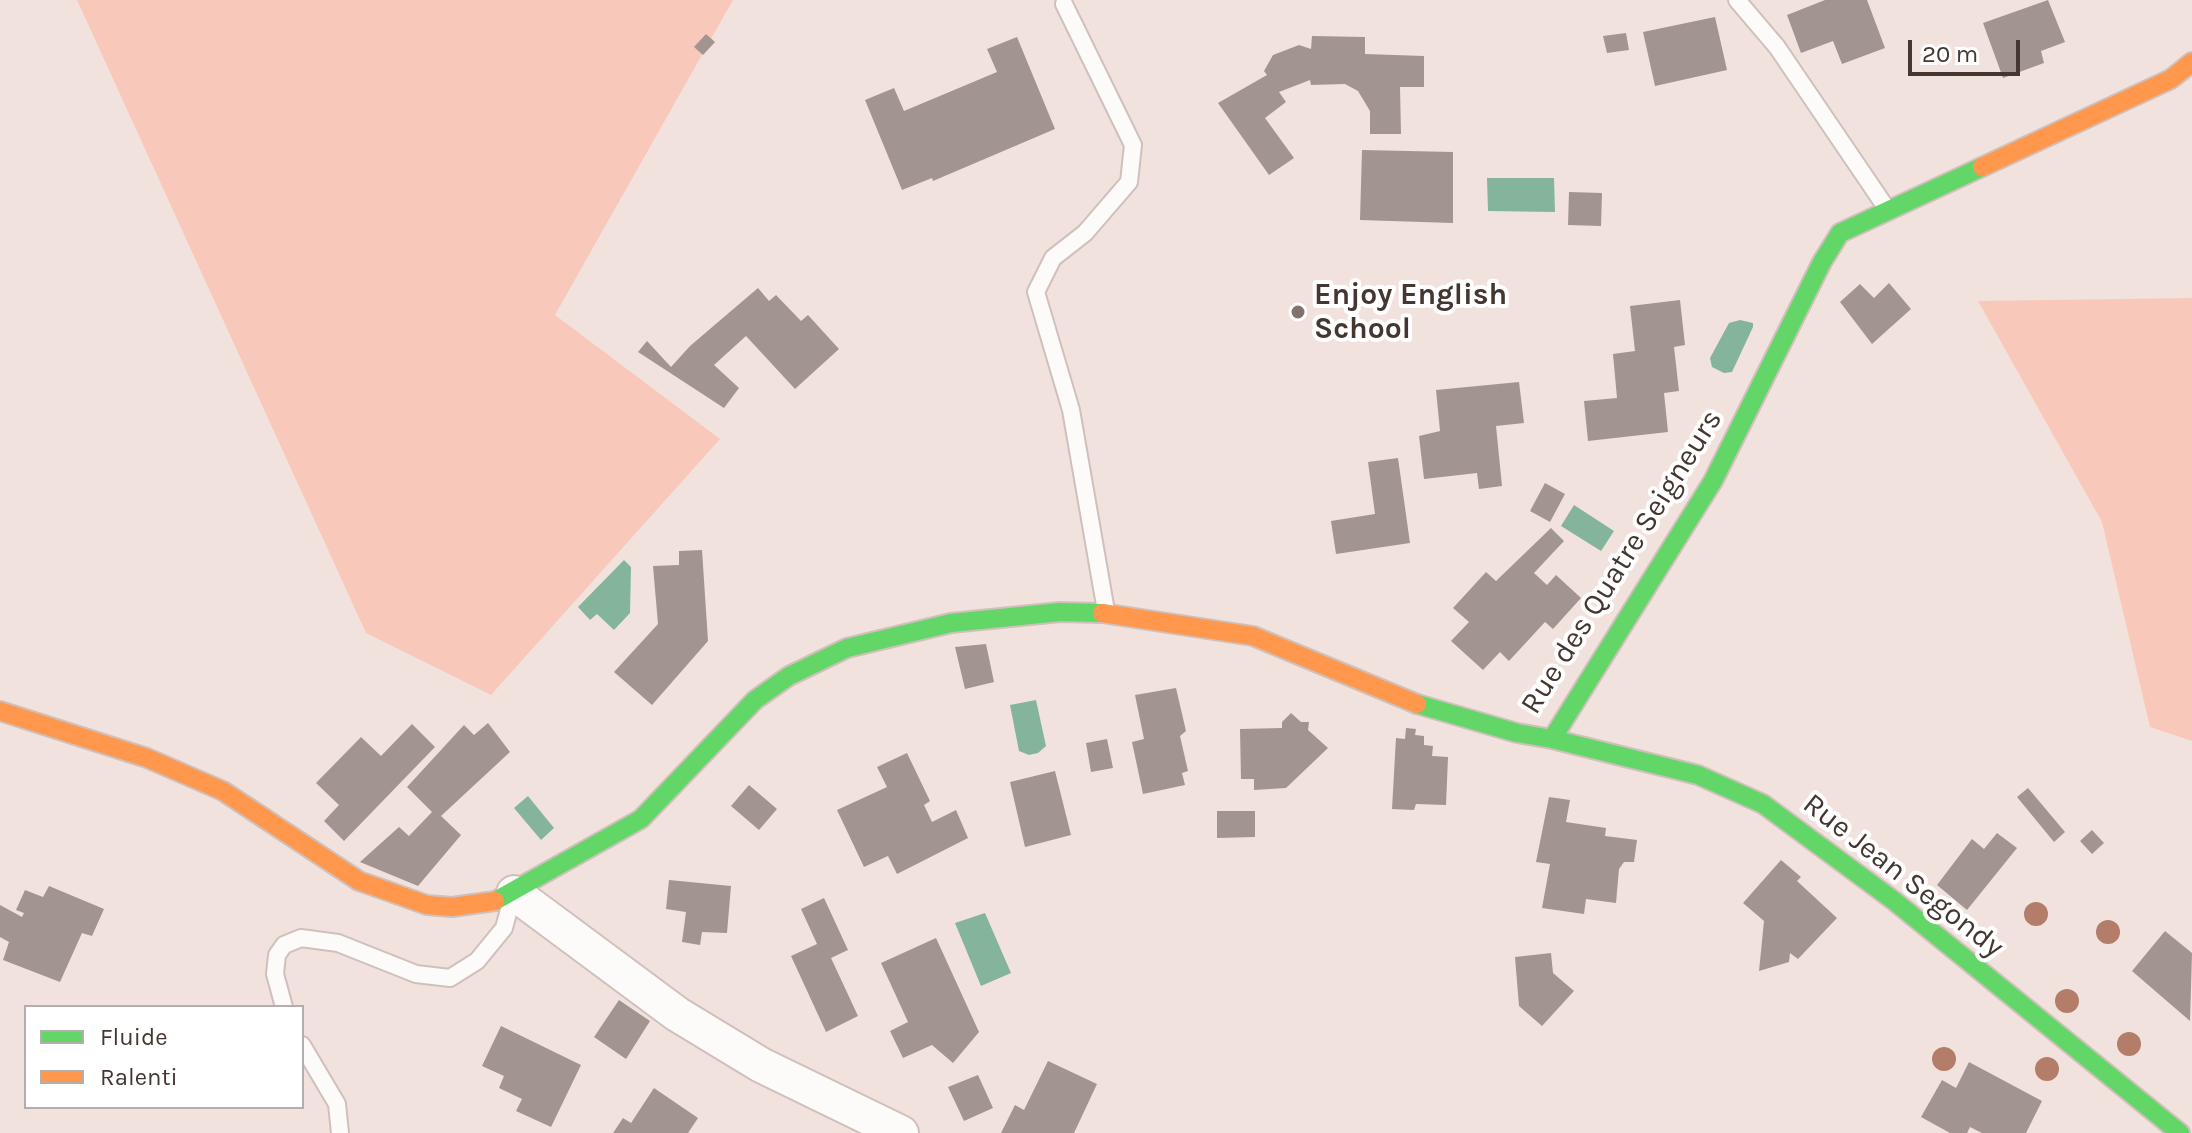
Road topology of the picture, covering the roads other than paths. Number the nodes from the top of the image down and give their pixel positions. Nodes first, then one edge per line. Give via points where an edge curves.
1 (1737, 0) edge
2 (1064, 4) dead end
3 (2192, 62) edge
4 (1888, 211) junction
5 (1106, 613) junction
6 (0, 711) edge
7 (1552, 739) junction
8 (514, 893) junction
9 (283, 1005) edge
10 (304, 1048) edge
11 (340, 1133) edge
12 (901, 1133) edge
13 (2180, 1133) edge

1 - 4 lane via 1777,47
2 - 5 lane via 1133,145 1129,182 1085,233 1053,258 1036,292 1071,410
3 - 4 street, Rue des Quatre Seigneurs via 2171,79
4 - 7 street, Rue des Quatre Seigneurs via 1840,233 1713,481
5 - 7 street, Rue des Quatre Seigneurs via 1253,636 1415,703
5 - 8 street, Rue des Quatre Seigneurs via 951,623 847,648 755,700 641,819
6 - 8 street, Rue des Quatre Seigneurs via 147,758 223,791 359,881 388,893 452,907
7 - 13 street, Rue Jean Segondy via 1698,775 1763,804 1893,900
8 - 9 lane via 504,928 477,961 450,978 416,974 338,943 301,938 284,945 275,974
8 - 12 street via 677,1014 761,1065
10 - 11 lane via 337,1104

